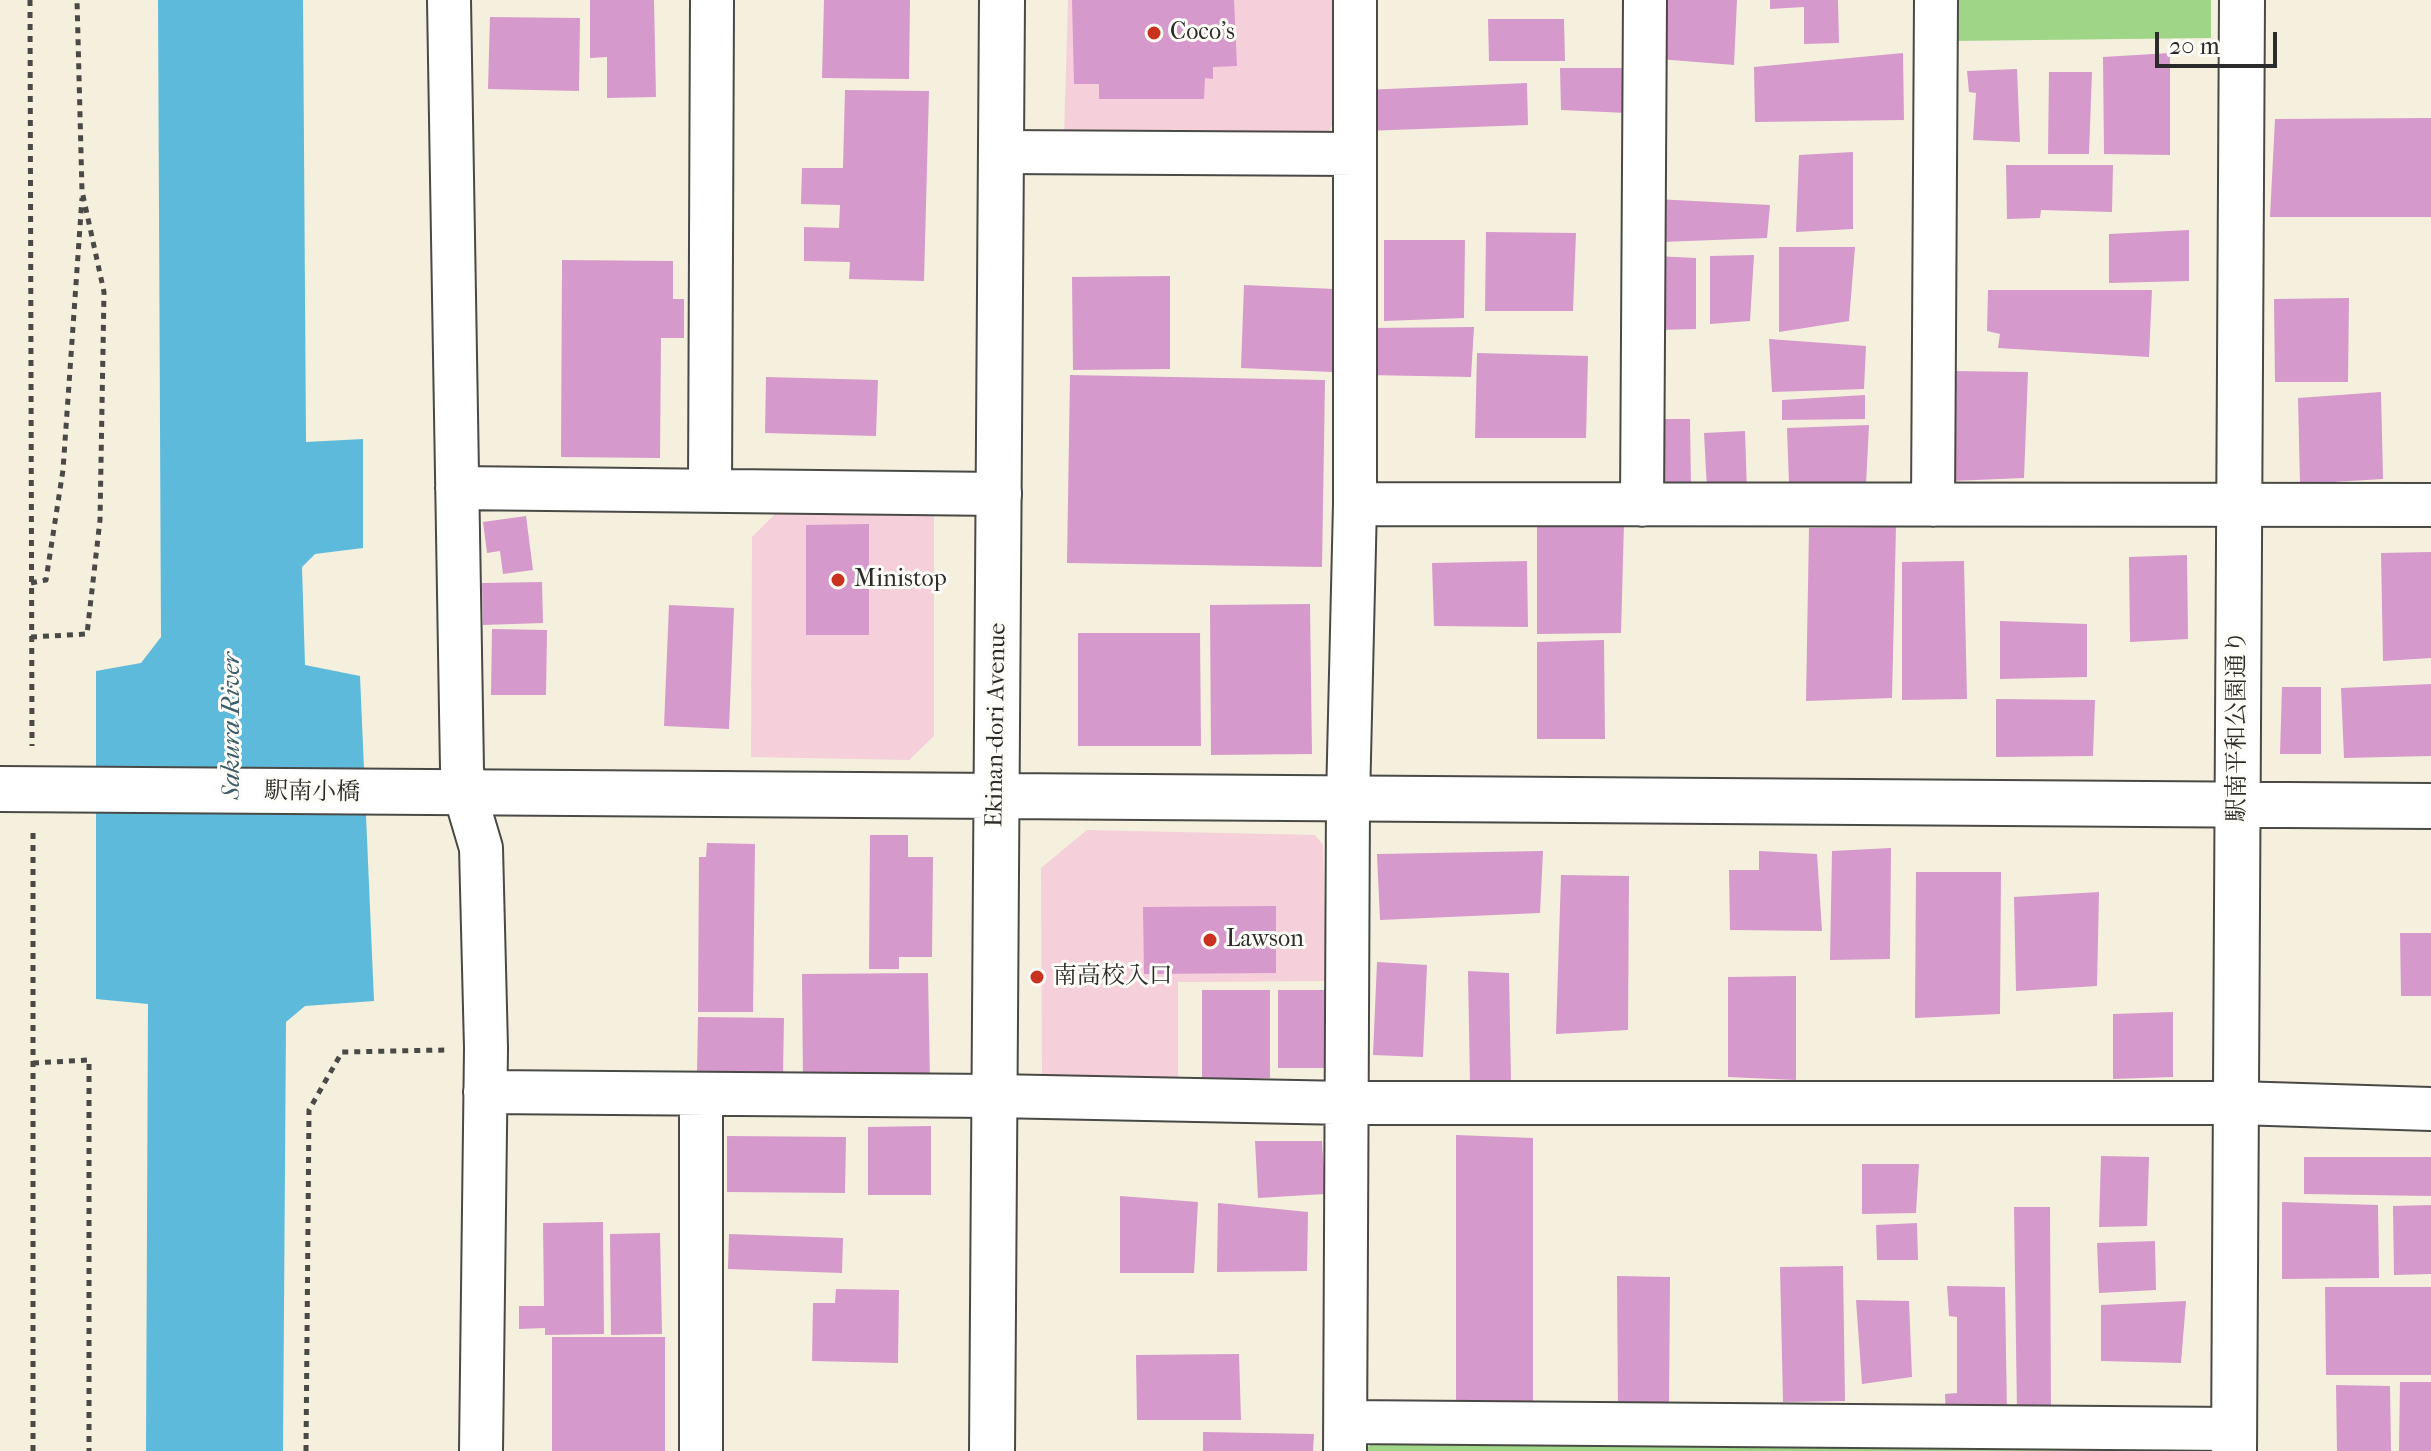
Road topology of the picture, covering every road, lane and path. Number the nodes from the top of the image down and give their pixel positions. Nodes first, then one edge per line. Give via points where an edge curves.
1 (30, 0) edge
2 (77, 0) edge
3 (449, 0) edge
4 (712, 0) edge
5 (1002, 0) edge
6 (1355, 0) edge
7 (1645, 0) edge
8 (1936, 0) edge
9 (2242, 0) edge
10 (1001, 152) junction
11 (1355, 154) junction
12 (82, 191) junction
13 (457, 488) junction
14 (710, 490) junction
15 (1000, 494) junction
16 (1355, 504) junction
17 (1642, 505) junction
18 (1933, 505) junction
19 (2239, 505) junction
20 (2431, 505) edge
21 (31, 583) junction
22 (31, 637) junction
23 (33, 789) edge
24 (465, 794) junction
25 (996, 798) junction
26 (1348, 800) junction
27 (2238, 805) junction
28 (2431, 806) edge
29 (408, 1051) dead end
30 (33, 1063) junction
31 (485, 1092) junction
32 (701, 1096) junction
33 (994, 1096) junction
34 (1347, 1103) junction
35 (2237, 1103) junction
36 (2431, 1109) edge
37 (1346, 1436) edge
38 (2234, 1440) edge
39 (33, 1451) edge
40 (89, 1451) edge
41 (306, 1451) edge
42 (481, 1451) edge
43 (701, 1451) edge
44 (992, 1451) edge

1 - 21 path
2 - 12 path
3 - 13 street
4 - 14 street
5 - 10 street, Ekinan-dori Avenue
6 - 11 street
7 - 17 street
8 - 18 street
9 - 19 street, 駅南平和公園通り
10 - 11 street
10 - 15 street, Ekinan-dori Avenue
11 - 16 street
12 - 21 path via 63,470 46,580
12 - 22 path via 104,292 100,520 87,634
13 - 14 street
13 - 24 street
14 - 15 street
15 - 25 street, Ekinan-dori Avenue
16 - 17 street
16 - 26 street
17 - 18 street
18 - 19 street
19 - 20 street
19 - 27 street, 駅南平和公園通り
21 - 22 path
22 - 23 path
23 - 24 street, 駅南小橋
23 - 30 path
24 - 25 street, 駅南小橋
24 - 31 street via 481,848
25 - 26 street, 駅南小橋
25 - 33 street, Ekinan-dori Avenue
26 - 27 street, 駅南小橋
26 - 34 street
27 - 28 street, 駅南小橋
27 - 35 street, 駅南平和公園通り
29 - 41 path via 342,1052 309,1110
30 - 39 path
30 - 40 path via 89,1060
31 - 32 street
31 - 42 street
32 - 33 street
32 - 43 street
33 - 34 street
33 - 44 street, Ekinan-dori Avenue
34 - 35 street
34 - 37 street
35 - 36 street
35 - 38 street, 駅南平和公園通り
37 - 38 street

